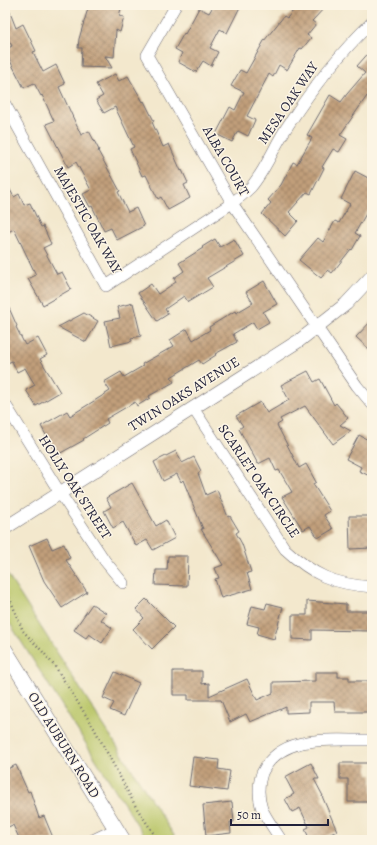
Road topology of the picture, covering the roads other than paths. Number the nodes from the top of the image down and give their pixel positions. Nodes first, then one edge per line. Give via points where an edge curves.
1 (176, 5) edge
2 (372, 22) edge
3 (5, 104) edge
4 (232, 203) junction
5 (372, 276) edge
6 (317, 328) junction
7 (5, 404) edge
8 (372, 404) edge
9 (193, 408) junction
10 (60, 493) junction
11 (5, 528) edge
12 (123, 583) dead end
13 (372, 587) edge
14 (5, 650) edge
15 (372, 740) edge
16 (119, 834) edge
17 (93, 840) edge
18 (281, 840) edge

1 - 4 street, ALBA COURT via 147,55
2 - 4 street, MESA OAK WAY via 328,69 287,126 262,171 251,186
3 - 4 street, MAJESTIC OAK WAY via 106,286
4 - 6 street, ALBA COURT
5 - 6 street, TWIN OAKS AVENUE via 346,304
6 - 8 street
6 - 9 street, TWIN OAKS AVENUE
7 - 10 street, HOLLY OAK STREET
9 - 10 street, TWIN OAKS AVENUE
9 - 13 street, SCARLET OAK CIRCLE via 285,549 299,562 334,581
10 - 11 street, TWIN OAKS AVENUE
10 - 12 street, HOLLY OAK STREET via 105,561
14 - 16 main road, OLD AUBURN ROAD
15 - 18 street via 295,744 287,747 266,765 260,780 259,799 266,817
16 - 17 street

